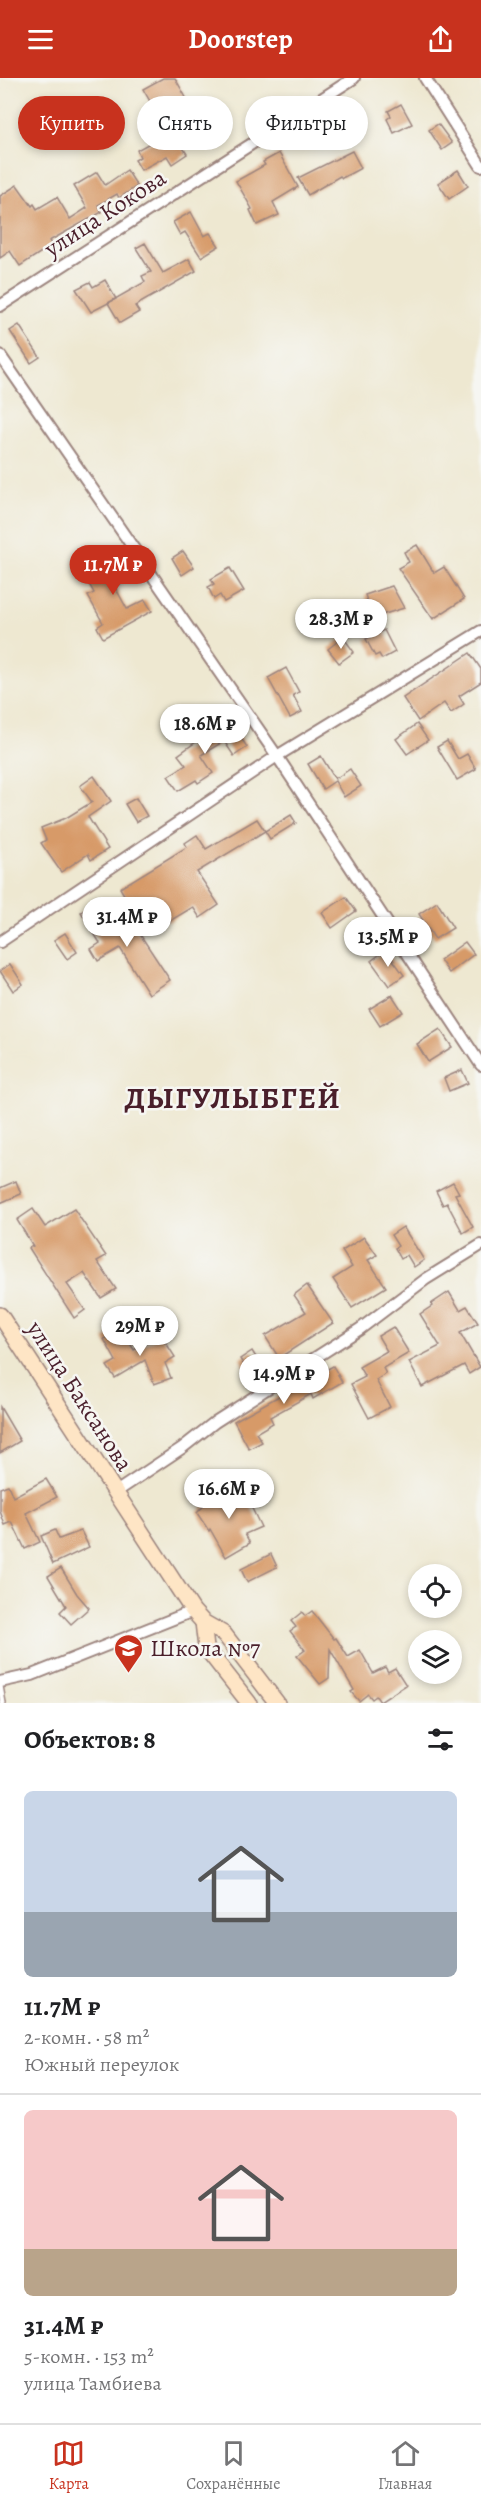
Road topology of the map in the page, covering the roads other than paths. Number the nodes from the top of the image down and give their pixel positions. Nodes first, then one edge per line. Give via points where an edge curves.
1 (354, 78) edge
2 (424, 78) edge
3 (481, 166) edge
4 (0, 306) edge
5 (0, 355) edge
6 (481, 631) edge
7 (277, 756) junction
8 (0, 942) edge
9 (481, 1065) edge
10 (481, 1245) edge
11 (0, 1315) edge
12 (116, 1492) junction
13 (198, 1617) junction
14 (0, 1684) edge
15 (3, 1703) edge
16 (249, 1703) edge
17 (278, 1703) edge

1 - 4 street, улица Кокова
2 - 3 street
5 - 7 street
6 - 7 street
7 - 8 street
7 - 9 street
10 - 12 street via 426,1279 360,1329 214,1422
11 - 12 main road, улица Баксанова
12 - 13 main road, улица Баксанова
13 - 14 street
13 - 16 main road, улица Баксанова via 206,1648
13 - 17 main road, улица Баксанова via 224,1634
14 - 15 lane

